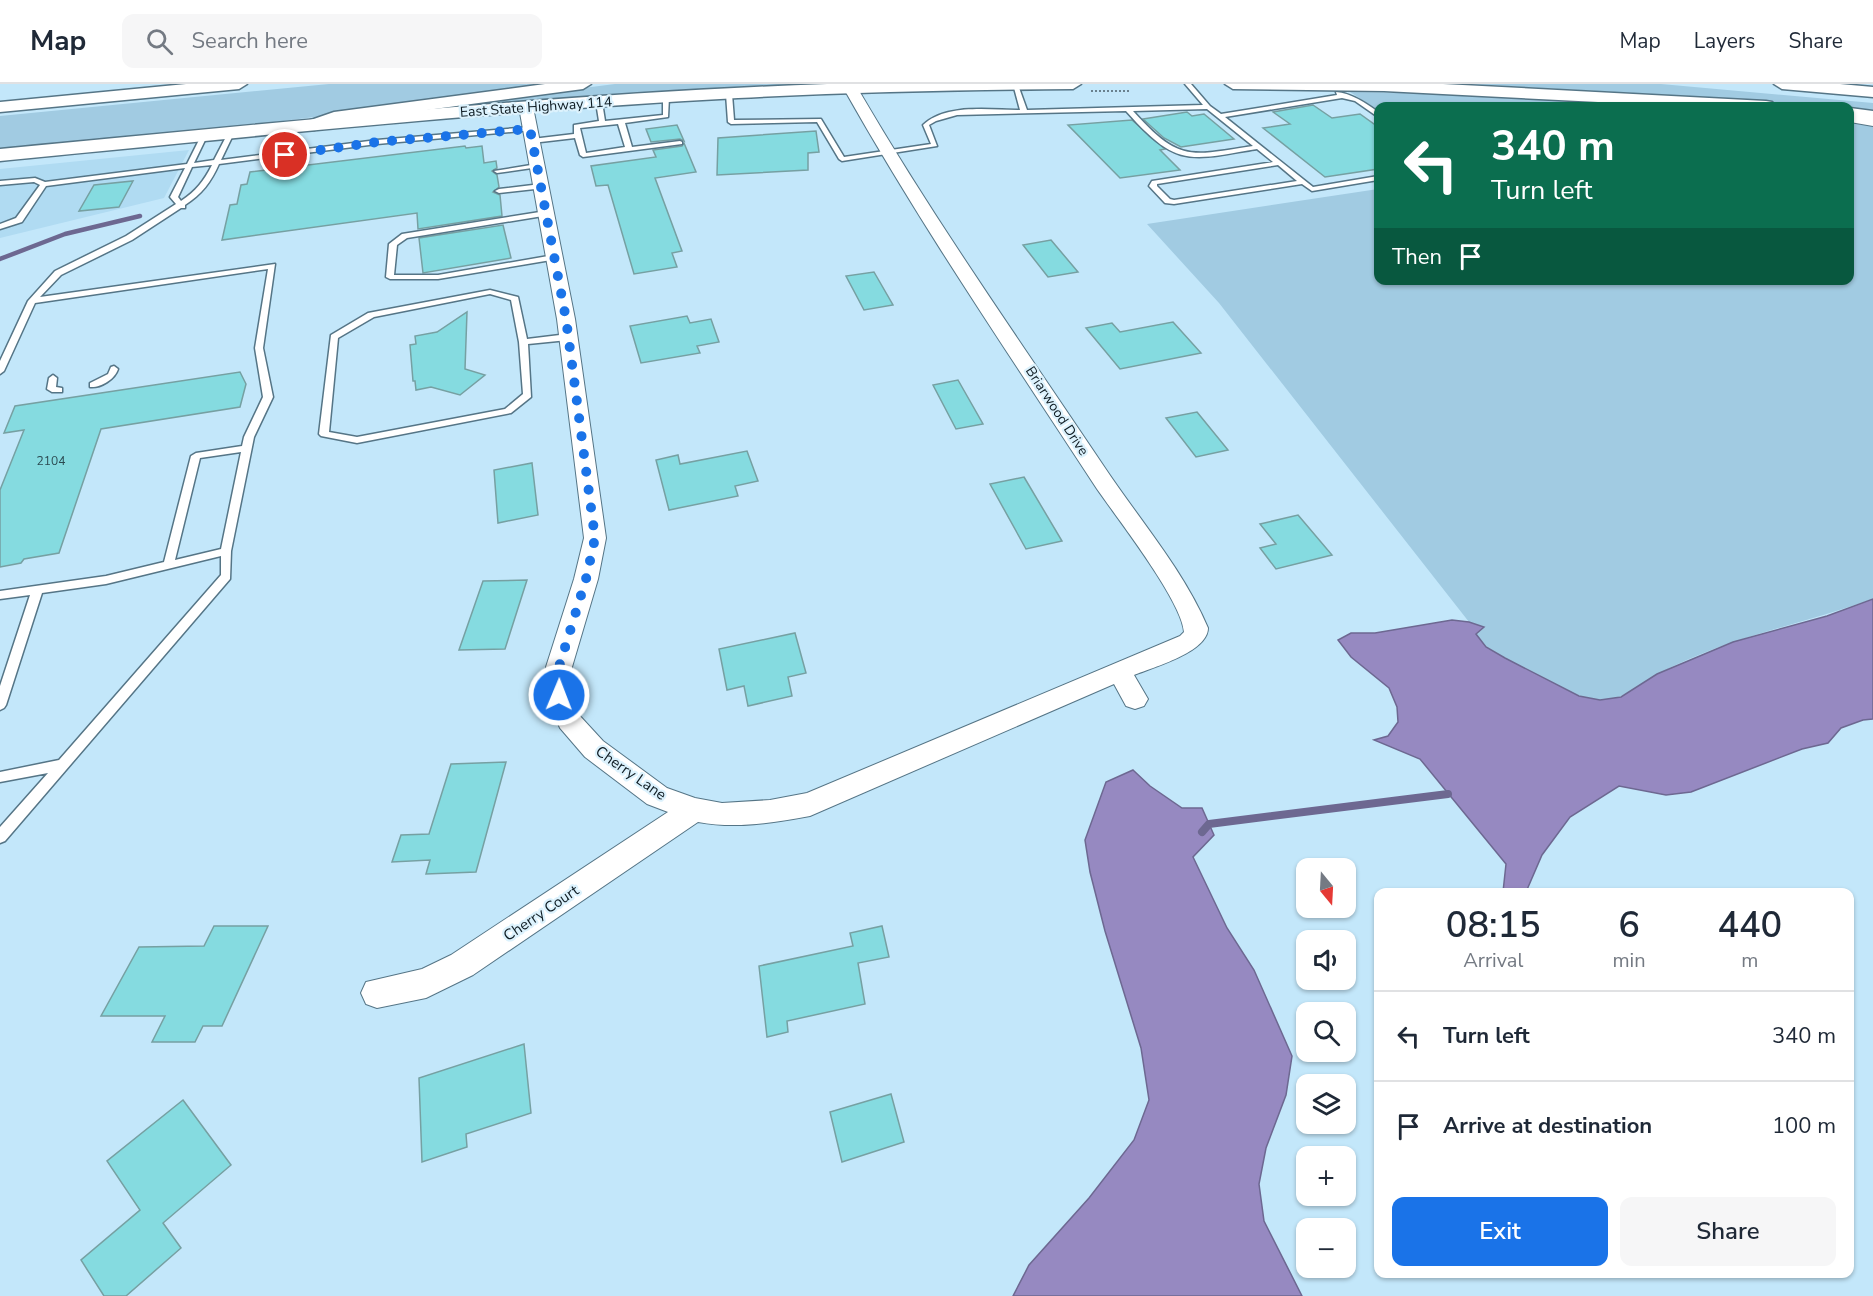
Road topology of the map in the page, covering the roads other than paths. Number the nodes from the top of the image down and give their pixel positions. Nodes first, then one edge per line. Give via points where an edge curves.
1 (239, 84) edge
2 (583, 84) edge
3 (1073, 84) edge
4 (1188, 84) edge
5 (1233, 84) edge
6 (1782, 84) edge
7 (1015, 85) edge
8 (1329, 85) edge
9 (1818, 87) junction
10 (851, 89) junction
11 (1873, 92) edge
12 (729, 94) junction
13 (1342, 96) junction
14 (666, 97) junction
15 (1873, 97) edge
16 (599, 102) junction
17 (1690, 102) edge
18 (0, 107) edge
19 (1208, 107) junction
20 (1128, 109) junction
21 (1024, 112) junction
22 (1374, 112) edge
23 (1854, 115) edge
24 (1219, 116) junction
25 (1854, 116) edge
26 (1873, 116) edge
27 (1873, 121) edge
28 (621, 122) junction
29 (602, 123) junction
30 (314, 125) junction
31 (529, 126) junction
32 (231, 133) junction
33 (204, 136) junction
34 (578, 136) junction
35 (680, 143) dead end
36 (1258, 147) junction
37 (629, 149) junction
38 (887, 152) junction
39 (0, 155) edge
40 (1279, 163) junction
41 (215, 164) junction
42 (188, 167) junction
43 (497, 171) dead end
44 (539, 176) junction
45 (1374, 179) edge
46 (1303, 182) junction
47 (0, 183) edge
48 (44, 184) junction
49 (499, 191) dead end
50 (182, 206) junction
51 (546, 213) junction
52 (0, 227) edge
53 (554, 256) junction
54 (32, 301) junction
55 (568, 337) junction
56 (522, 342) junction
57 (114, 369) dead end
58 (0, 371) edge
59 (53, 378) dead end
60 (93, 385) dead end
61 (59, 390) dead end
62 (247, 448) junction
63 (226, 551) junction
64 (169, 564) junction
65 (37, 590) junction
66 (0, 595) edge
67 (1119, 671) junction
68 (1135, 699) dead end
69 (0, 705) edge
70 (61, 765) junction
71 (0, 777) edge
72 (694, 810) junction
73 (0, 837) edge
74 (377, 993) dead end

1 - 18 main road
2 - 30 main road via 334,117
3 - 7 main road, East State Highway 114
4 - 19 lane
5 - 8 main road
6 - 9 main road
7 - 10 main road, East State Highway 114
7 - 21 lane
8 - 13 lane
8 - 17 main road
9 - 11 main road
9 - 15 main road
10 - 12 main road, East State Highway 114
10 - 38 street, Briarwood Drive
12 - 14 main road, East State Highway 114
12 - 38 lane via 731,122 819,120 842,159
13 - 22 lane via 1357,100
13 - 24 lane
14 - 16 main road, East State Highway 114
14 - 28 lane via 666,116
16 - 29 lane
16 - 31 main road, East State Highway 114
19 - 20 lane
19 - 24 lane
20 - 21 lane
20 - 36 lane via 1165,146 1179,153 1198,155
21 - 38 lane via 947,114 926,125 935,145
23 - 26 main road
24 - 36 lane
25 - 27 street
28 - 29 lane
28 - 37 lane
29 - 34 lane via 576,126
30 - 31 main road, East State Highway 114
30 - 32 main road, East State Highway 114
31 - 34 lane
31 - 41 lane
31 - 44 street, Cherry Lane
32 - 33 main road, East State Highway 114
32 - 41 lane
33 - 39 main road, East State Highway 114
33 - 42 lane
34 - 37 lane via 583,155
35 - 37 lane
36 - 40 lane
38 - 67 street, Briarwood Drive via 1184,599 1196,628 1190,642
40 - 46 lane
40 - 46 lane via 1154,182 1153,186 1167,201 1174,202
41 - 42 lane
41 - 50 lane via 197,194
42 - 48 lane
42 - 50 lane via 174,197
43 - 44 lane
44 - 49 lane
44 - 51 street, Cherry Lane
45 - 46 lane via 1312,189
47 - 48 lane via 36,180
48 - 52 lane via 19,220
50 - 54 lane via 58,273
51 - 53 street, Cherry Lane
51 - 53 lane via 405,236 393,244 390,277 438,277
53 - 55 street, Cherry Lane
54 - 58 lane
54 - 62 lane via 272,266 259,348 268,398
55 - 56 lane
55 - 72 street, Cherry Lane via 595,538 559,667 559,695 569,721 594,749 657,796
56 - 56 lane via 528,395 508,411 357,440 324,434 334,337 371,315 490,292 515,299
57 - 60 lane via 112,375
59 - 61 lane via 52,389
62 - 63 lane
62 - 64 lane via 196,456
63 - 64 lane
63 - 70 lane via 226,576
64 - 65 lane via 106,580
65 - 66 lane
65 - 69 lane
67 - 68 street
67 - 72 street, Cherry Lane via 810,804 722,815
70 - 71 lane
70 - 73 lane
72 - 74 street, Cherry Court via 462,965 426,983

